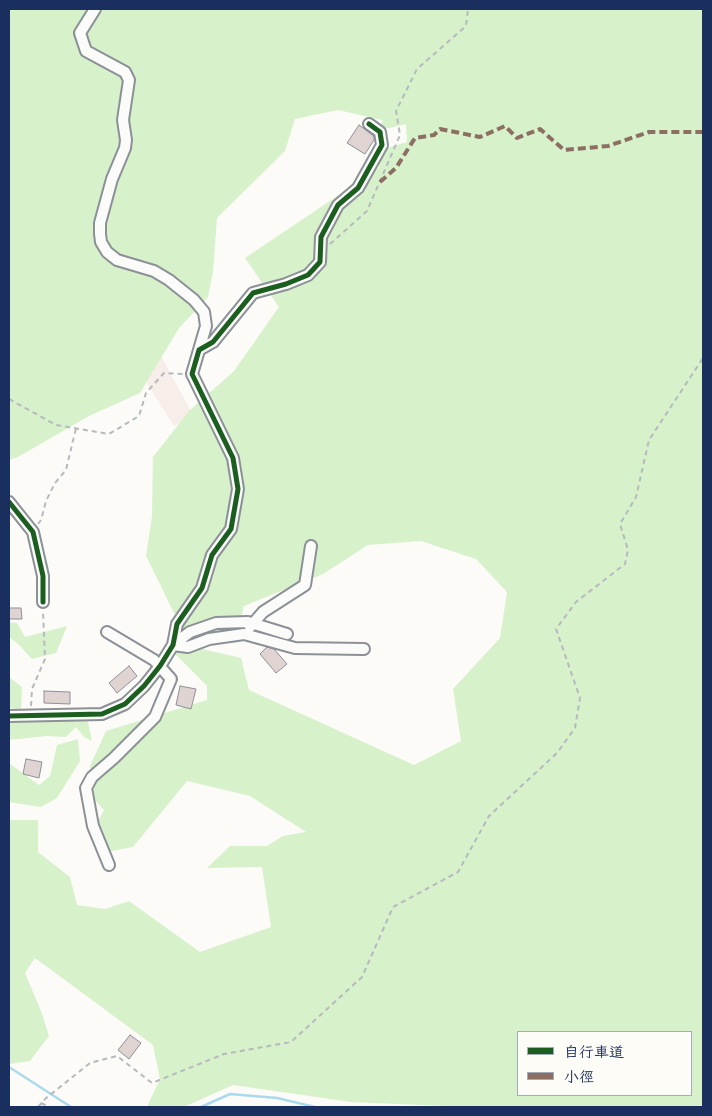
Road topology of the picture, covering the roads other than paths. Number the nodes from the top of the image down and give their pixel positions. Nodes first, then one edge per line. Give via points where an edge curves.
1 (95, 9) edge
2 (369, 124) dead end
3 (199, 350) junction
4 (9, 502) edge
5 (311, 546) dead end
6 (43, 602) road end
7 (253, 623) junction
8 (107, 632) dead end
9 (244, 634) junction
10 (287, 634) dead end
11 (173, 645) junction
12 (364, 649) dead end
13 (160, 666) junction
14 (9, 716) edge
15 (109, 866) dead end

1 - 3 street via 80,33 86,51 125,72 129,80 123,120 125,148 112,179 100,223 101,242 117,260 154,271 194,300 204,312 206,322
2 - 3 street via 380,132 382,145 358,188 338,205 321,237 320,262 308,274 253,293 213,342
3 - 11 street via 192,374 233,458 238,488 230,529 212,555 202,588 177,624
4 - 6 street via 33,532 43,576
5 - 7 street via 305,584 263,612
7 - 9 street
7 - 10 street
7 - 11 street via 216,624 190,632
8 - 13 street
9 - 11 street via 209,639 188,647
9 - 12 street via 295,648
11 - 13 street
13 - 14 street via 125,704 102,714
13 - 15 street via 171,679 155,717 92,777 86,788 93,826

